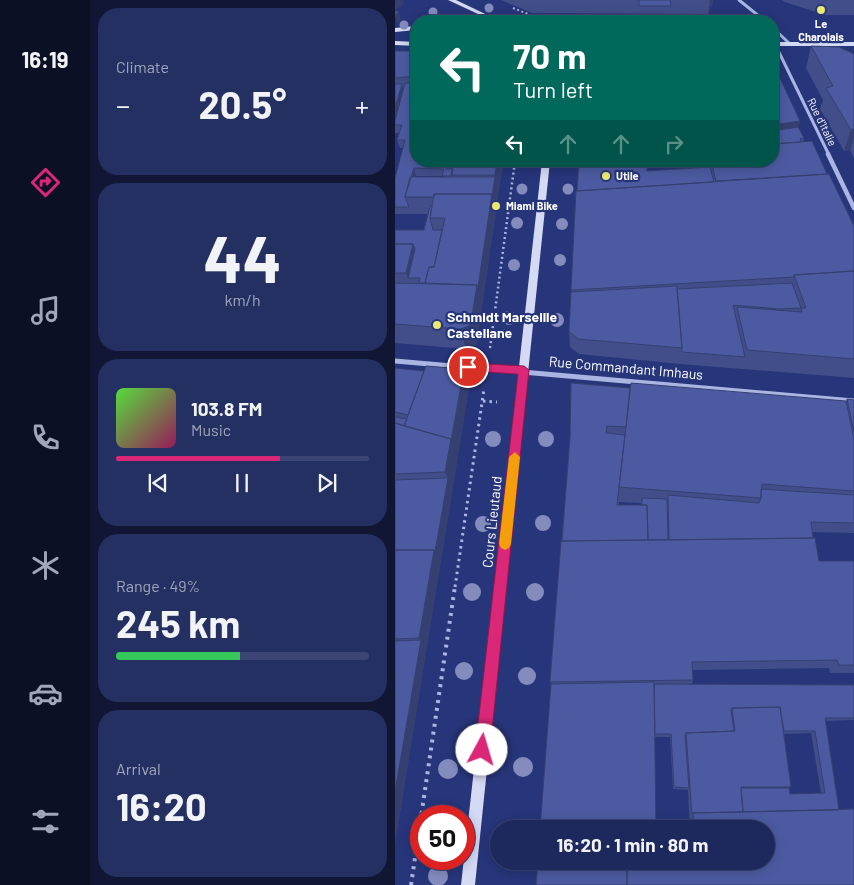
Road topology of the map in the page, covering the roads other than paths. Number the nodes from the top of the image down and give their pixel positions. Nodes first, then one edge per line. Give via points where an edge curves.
1 (451, 0) edge
2 (739, 0) edge
3 (484, 15) edge
4 (758, 15) edge
5 (410, 29) edge
6 (395, 30) edge
7 (779, 34) edge
8 (395, 43) edge
9 (410, 44) edge
10 (779, 44) edge
11 (790, 44) junction
12 (854, 44) edge
13 (779, 54) edge
14 (545, 167) edge
15 (854, 208) edge
16 (395, 361) edge
17 (524, 370) junction
18 (854, 401) edge
19 (467, 885) edge

1 - 3 main road
2 - 4 street
5 - 6 main road
7 - 11 street
8 - 9 main road
10 - 11 main road
11 - 12 main road
13 - 15 street, Rue d'Italie
14 - 17 main road, Cours Lieutaud
16 - 17 street, Rue Commandant Imhaus
17 - 18 street, Rue Commandant Imhaus
17 - 19 main road, Cours Lieutaud

